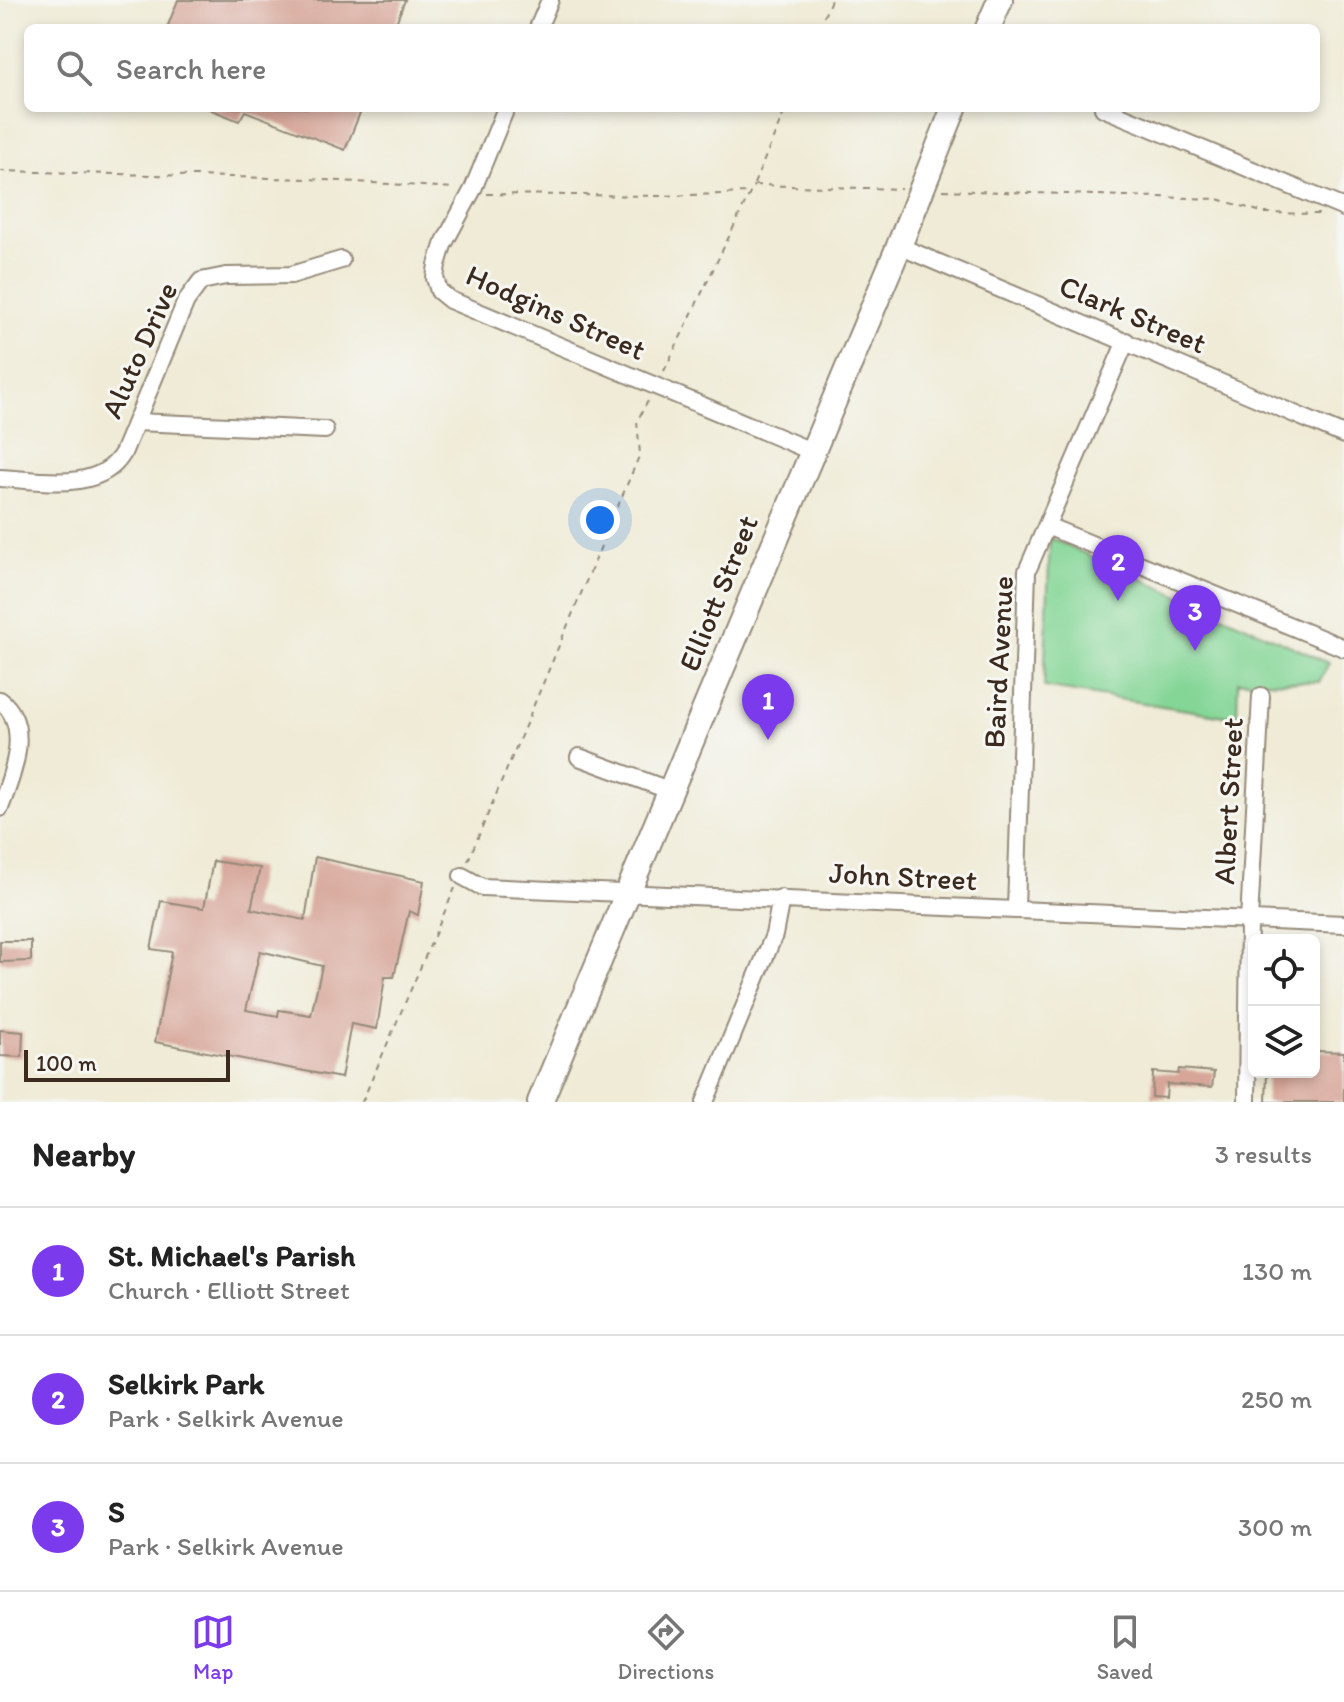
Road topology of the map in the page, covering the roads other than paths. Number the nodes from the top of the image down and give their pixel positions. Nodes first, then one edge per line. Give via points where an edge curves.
1 (550, 0) edge
2 (1000, 0) edge
3 (540, 24) edge
4 (990, 24) edge
5 (504, 112) edge
6 (952, 112) edge
7 (1113, 112) edge
8 (1342, 207) edge
9 (899, 246) junction
10 (341, 260) dead end
11 (1126, 341) junction
12 (136, 422) junction
13 (325, 430) dead end
14 (1344, 435) edge
15 (811, 451) junction
16 (0, 478) edge
17 (1047, 526) junction
18 (1344, 648) edge
19 (1261, 696) dead end
20 (3, 702) edge
21 (579, 757) dead end
22 (671, 791) junction
23 (0, 808) edge
24 (462, 876) road end
25 (627, 895) junction
26 (781, 898) junction
27 (1016, 909) junction
28 (1249, 921) junction
29 (1344, 924) edge
30 (540, 1102) edge
31 (705, 1102) edge
32 (1247, 1102) edge

1 - 3 street
2 - 4 street
5 - 15 street, Hodgins Street via 443,245 435,278 439,291
6 - 9 street, Elliott Street
7 - 8 street
9 - 11 street, Clark Street
9 - 15 street, Elliott Street
10 - 12 street, Aluto Drive via 291,275 201,281 186,301
11 - 14 street, Clark Street
11 - 17 street, Baird Avenue
12 - 13 street
12 - 16 street, Aluto Drive via 109,471 51,480
15 - 22 street, Elliott Street
17 - 18 street
17 - 27 street, Baird Avenue via 1027,571
19 - 28 street, Albert Street
20 - 23 street via 17,723 18,742
21 - 22 street
22 - 25 street, Elliott Street
24 - 25 street, John Street via 482,887
25 - 26 street, John Street
25 - 30 street, Elliott Street
26 - 27 street, John Street
26 - 31 street via 774,935
27 - 28 street, John Street
28 - 29 street, John Street
28 - 32 street, Albert Street

